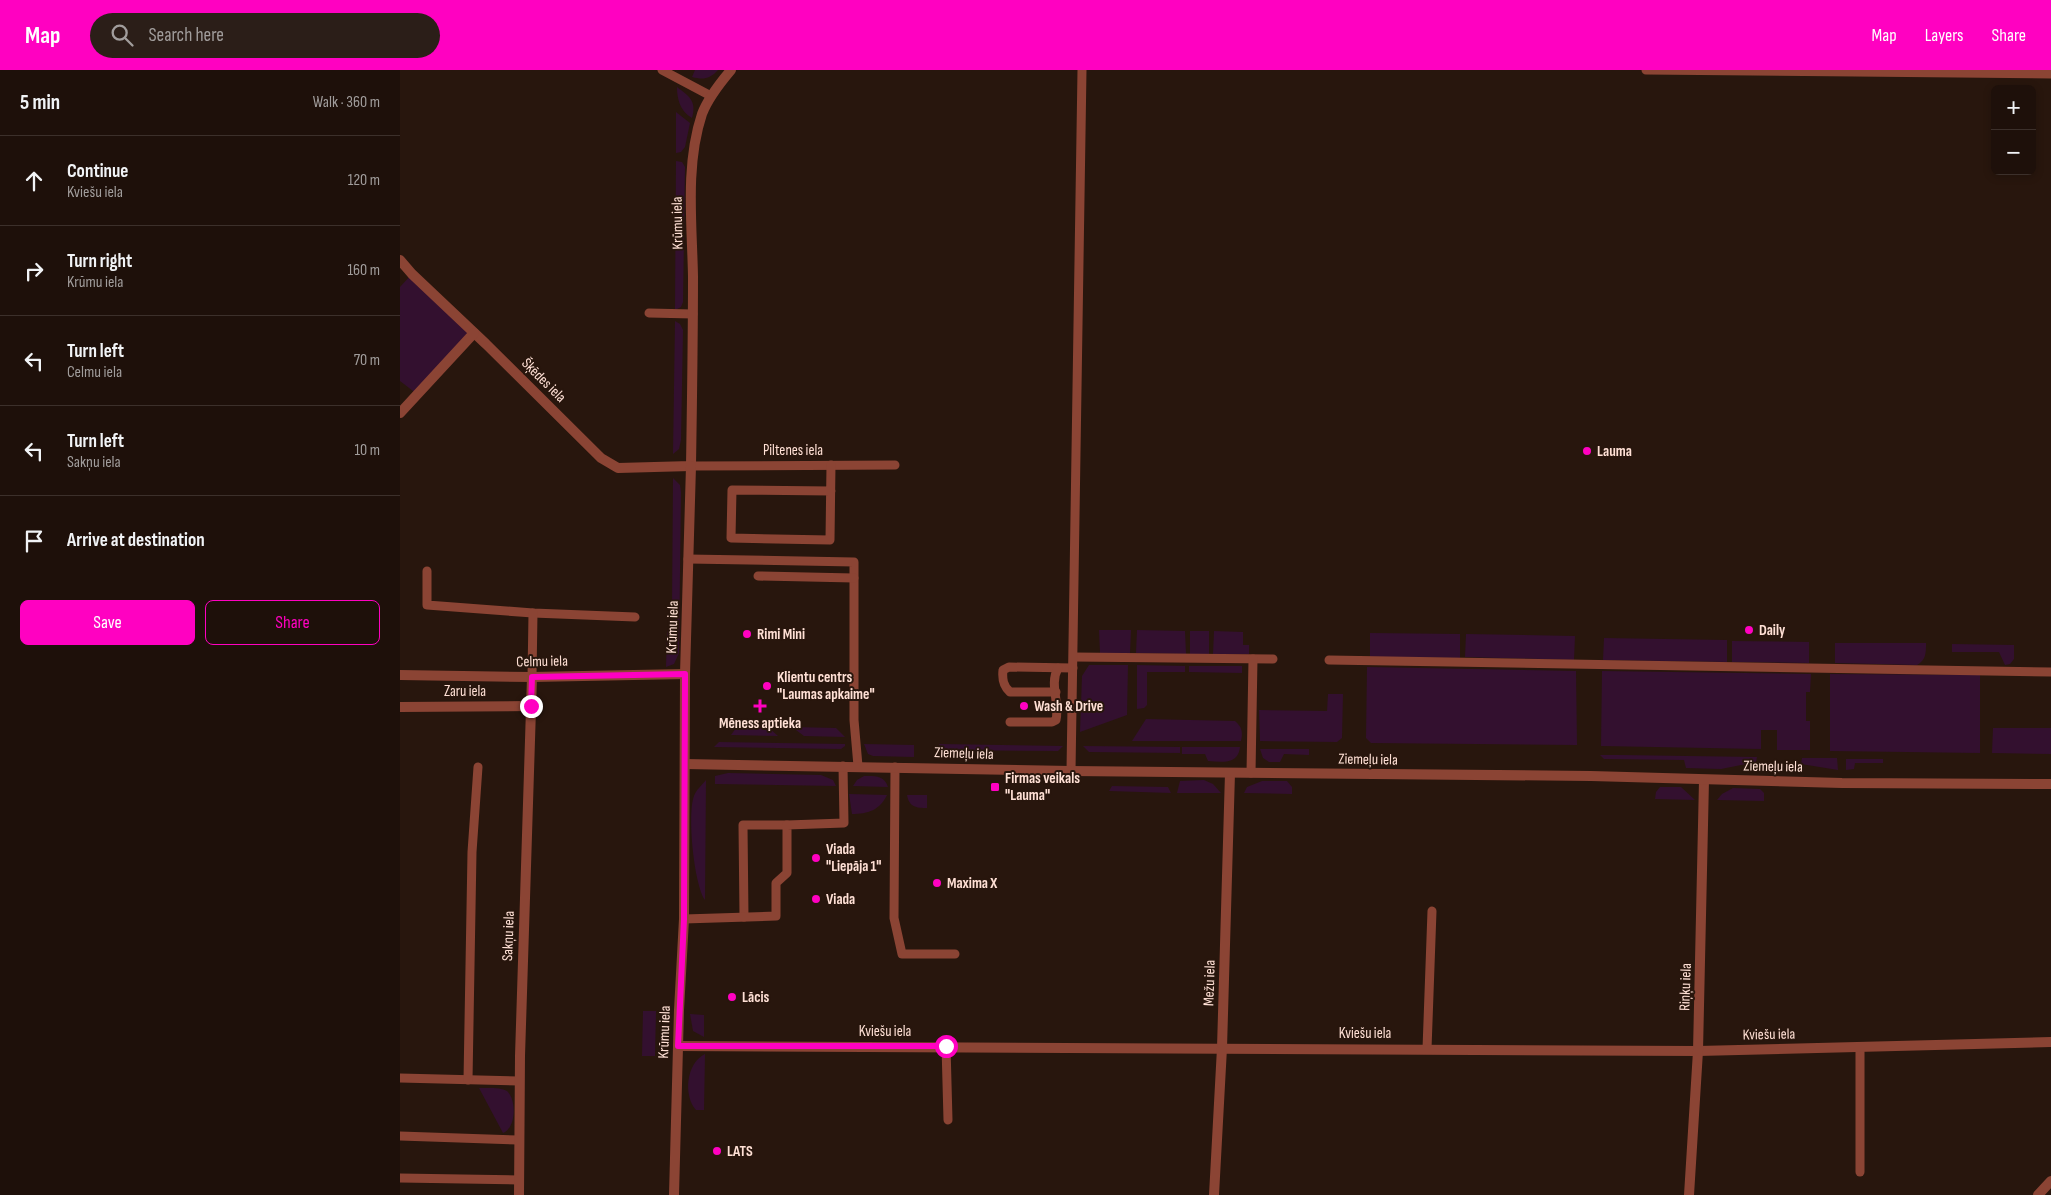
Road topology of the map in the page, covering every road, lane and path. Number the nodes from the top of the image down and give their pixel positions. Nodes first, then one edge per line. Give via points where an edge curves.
1 (662, 70) edge
2 (731, 70) edge
3 (1082, 70) edge
4 (1646, 70) edge
5 (1692, 70) edge
6 (1836, 71) edge
7 (2051, 74) edge
8 (711, 96) junction
9 (400, 260) edge
10 (649, 313) dead end
11 (693, 314) junction
12 (474, 333) junction
13 (400, 413) edge
14 (831, 465) junction
15 (895, 465) dead end
16 (690, 466) junction
17 (831, 492) junction
18 (688, 559) junction
19 (427, 571) dead end
20 (758, 576) dead end
21 (854, 578) junction
22 (533, 613) junction
23 (635, 617) dead end
24 (1074, 657) junction
25 (1253, 659) junction
26 (1272, 659) dead end
27 (1329, 660) dead end
28 (1058, 668) junction
29 (1074, 668) junction
30 (2051, 672) edge
31 (685, 674) junction
32 (400, 675) edge
33 (532, 677) junction
34 (1056, 692) junction
35 (400, 706) edge
36 (531, 706) junction
37 (1010, 722) dead end
38 (685, 764) junction
39 (842, 766) junction
40 (858, 766) junction
41 (478, 767) dead end
42 (895, 767) junction
43 (1071, 771) junction
44 (1230, 773) junction
45 (1251, 773) junction
46 (1704, 780) junction
47 (2051, 784) edge
48 (787, 825) junction
49 (1432, 911) dead end
50 (744, 917) junction
51 (684, 919) junction
52 (955, 954) dead end
53 (2051, 1042) edge
54 (678, 1046) junction
55 (946, 1046) junction
56 (1860, 1047) junction
57 (1222, 1048) junction
58 (1427, 1049) junction
59 (1698, 1051) junction
60 (400, 1078) edge
61 (468, 1080) junction
62 (519, 1081) junction
63 (948, 1120) dead end
64 (400, 1136) edge
65 (519, 1140) junction
66 (1860, 1172) dead end
67 (400, 1178) edge
68 (519, 1180) junction
69 (2051, 1181) edge
70 (519, 1195) edge
71 (674, 1195) edge
72 (1214, 1195) edge
73 (1689, 1195) edge
74 (2038, 1195) edge

1 - 8 lane
2 - 8 street, Krūmu iela
3 - 24 lane
4 - 5 lane
5 - 6 lane
6 - 7 lane
8 - 11 street, Krūmu iela via 703,112 694,152
9 - 12 street, Šķēdes iela
10 - 11 lane
11 - 16 street, Krūmu iela
12 - 13 street
12 - 16 street, Šķēdes iela via 601,458 618,468
14 - 15 lane, Piltenes iela
14 - 16 lane, Piltenes iela
14 - 17 lane
16 - 18 street, Krūmu iela
17 - 17 lane via 830,540 731,538 732,490
18 - 21 lane via 854,562
18 - 31 street, Krūmu iela
19 - 22 lane via 427,605
20 - 21 lane
21 - 40 lane via 854,720
22 - 23 lane
22 - 33 lane
24 - 25 lane
24 - 29 lane
25 - 26 lane
25 - 45 lane
27 - 30 lane
28 - 29 lane
28 - 34 lane via 1054,676
28 - 34 lane via 1009,667 1003,670 1002,677 1005,688 1010,692
29 - 43 lane
31 - 33 street, Celmu iela
31 - 38 street, Krūmu iela
32 - 33 street, Celmu iela
33 - 36 street, Sakņu iela
34 - 37 lane via 1056,720
35 - 36 street, Zaru iela
36 - 62 street, Sakņu iela
38 - 39 street, Ziemeļu iela
38 - 51 street, Krūmu iela
39 - 40 street, Ziemeļu iela
39 - 48 lane via 844,823
40 - 42 street, Ziemeļu iela
41 - 61 lane via 472,852
42 - 43 street, Ziemeļu iela
42 - 52 lane via 894,918 902,954
43 - 44 street, Ziemeļu iela
44 - 45 street, Ziemeļu iela
44 - 57 street, Mežu iela
45 - 46 street, Ziemeļu iela
46 - 47 street, Ziemeļu iela
46 - 59 street, Riņķu iela
48 - 50 lane via 787,873 776,882 776,916
48 - 50 lane via 744,825
49 - 58 lane
50 - 51 lane
51 - 54 street, Krūmu iela
53 - 56 street, Kviešu iela
54 - 55 street, Kviešu iela
54 - 71 street, Krūmu iela
55 - 57 street, Kviešu iela
55 - 63 lane
56 - 59 street, Kviešu iela
56 - 66 lane
57 - 58 street, Kviešu iela
57 - 72 street, Mežu iela
58 - 59 street, Kviešu iela
59 - 73 street, Riņķu iela
60 - 61 lane
61 - 62 lane
62 - 65 street, Sakņu iela
64 - 65 lane
65 - 68 street, Sakņu iela
67 - 68 lane
68 - 70 street, Sakņu iela
69 - 74 street

